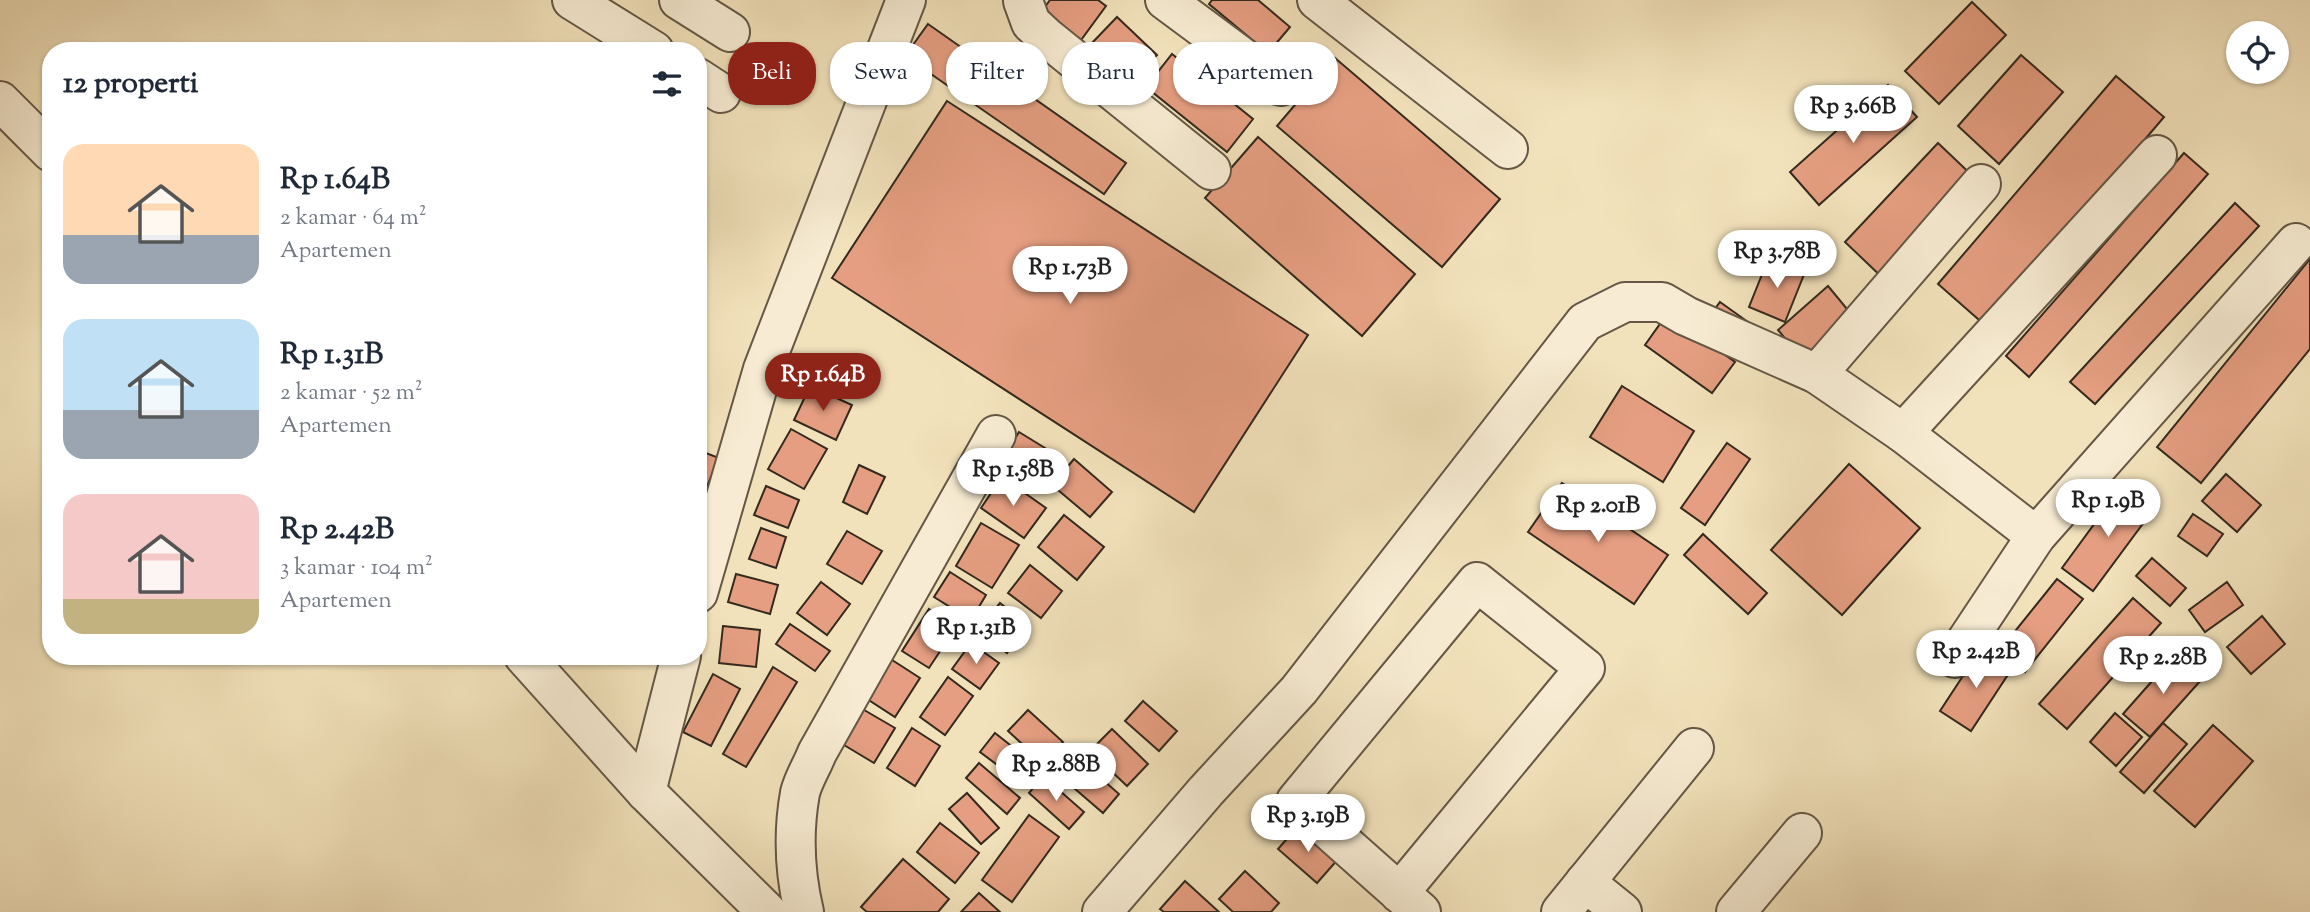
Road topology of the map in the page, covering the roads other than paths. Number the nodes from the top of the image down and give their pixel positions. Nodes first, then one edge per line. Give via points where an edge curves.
1 (572, 0) edge
2 (680, 0) edge
3 (906, 0) edge
4 (1022, 0) edge
5 (1165, 0) edge
6 (1317, 0) edge
7 (730, 32) dead end
8 (640, 42) edge
9 (1221, 42) edge
10 (0, 101) edge
11 (42, 143) edge
12 (1508, 149) dead end
13 (2157, 155) dead end
14 (1211, 170) dead end
15 (1981, 184) dead end
16 (2296, 243) dead end
17 (1817, 374) junction
18 (1903, 433) junction
19 (996, 435) dead end
20 (2036, 536) junction
21 (707, 562) edge
22 (1955, 658) dead end
23 (532, 665) edge
24 (679, 665) edge
25 (1694, 748) dead end
26 (646, 792) junction
27 (1802, 833) dead end
28 (1585, 881) junction
29 (1410, 902) edge
30 (767, 912) edge
31 (804, 912) edge
32 (1102, 912) edge
33 (1561, 912) edge
34 (1622, 912) edge
35 (1736, 912) edge

1 - 8 street
2 - 7 street
3 - 21 street via 764,369
4 - 14 street via 1031,23 1045,36
5 - 9 street
6 - 12 street
10 - 11 street
13 - 18 street
15 - 17 street
16 - 20 street
17 - 18 street
17 - 32 street via 1662,302 1625,302 1585,322 1299,690
18 - 20 street
19 - 31 street via 800,791 796,847
20 - 22 street
23 - 26 street
24 - 26 street
25 - 28 street
26 - 30 street
27 - 35 street
28 - 33 street
28 - 34 street
29 - 29 street via 1585,668 1477,582 1296,801

